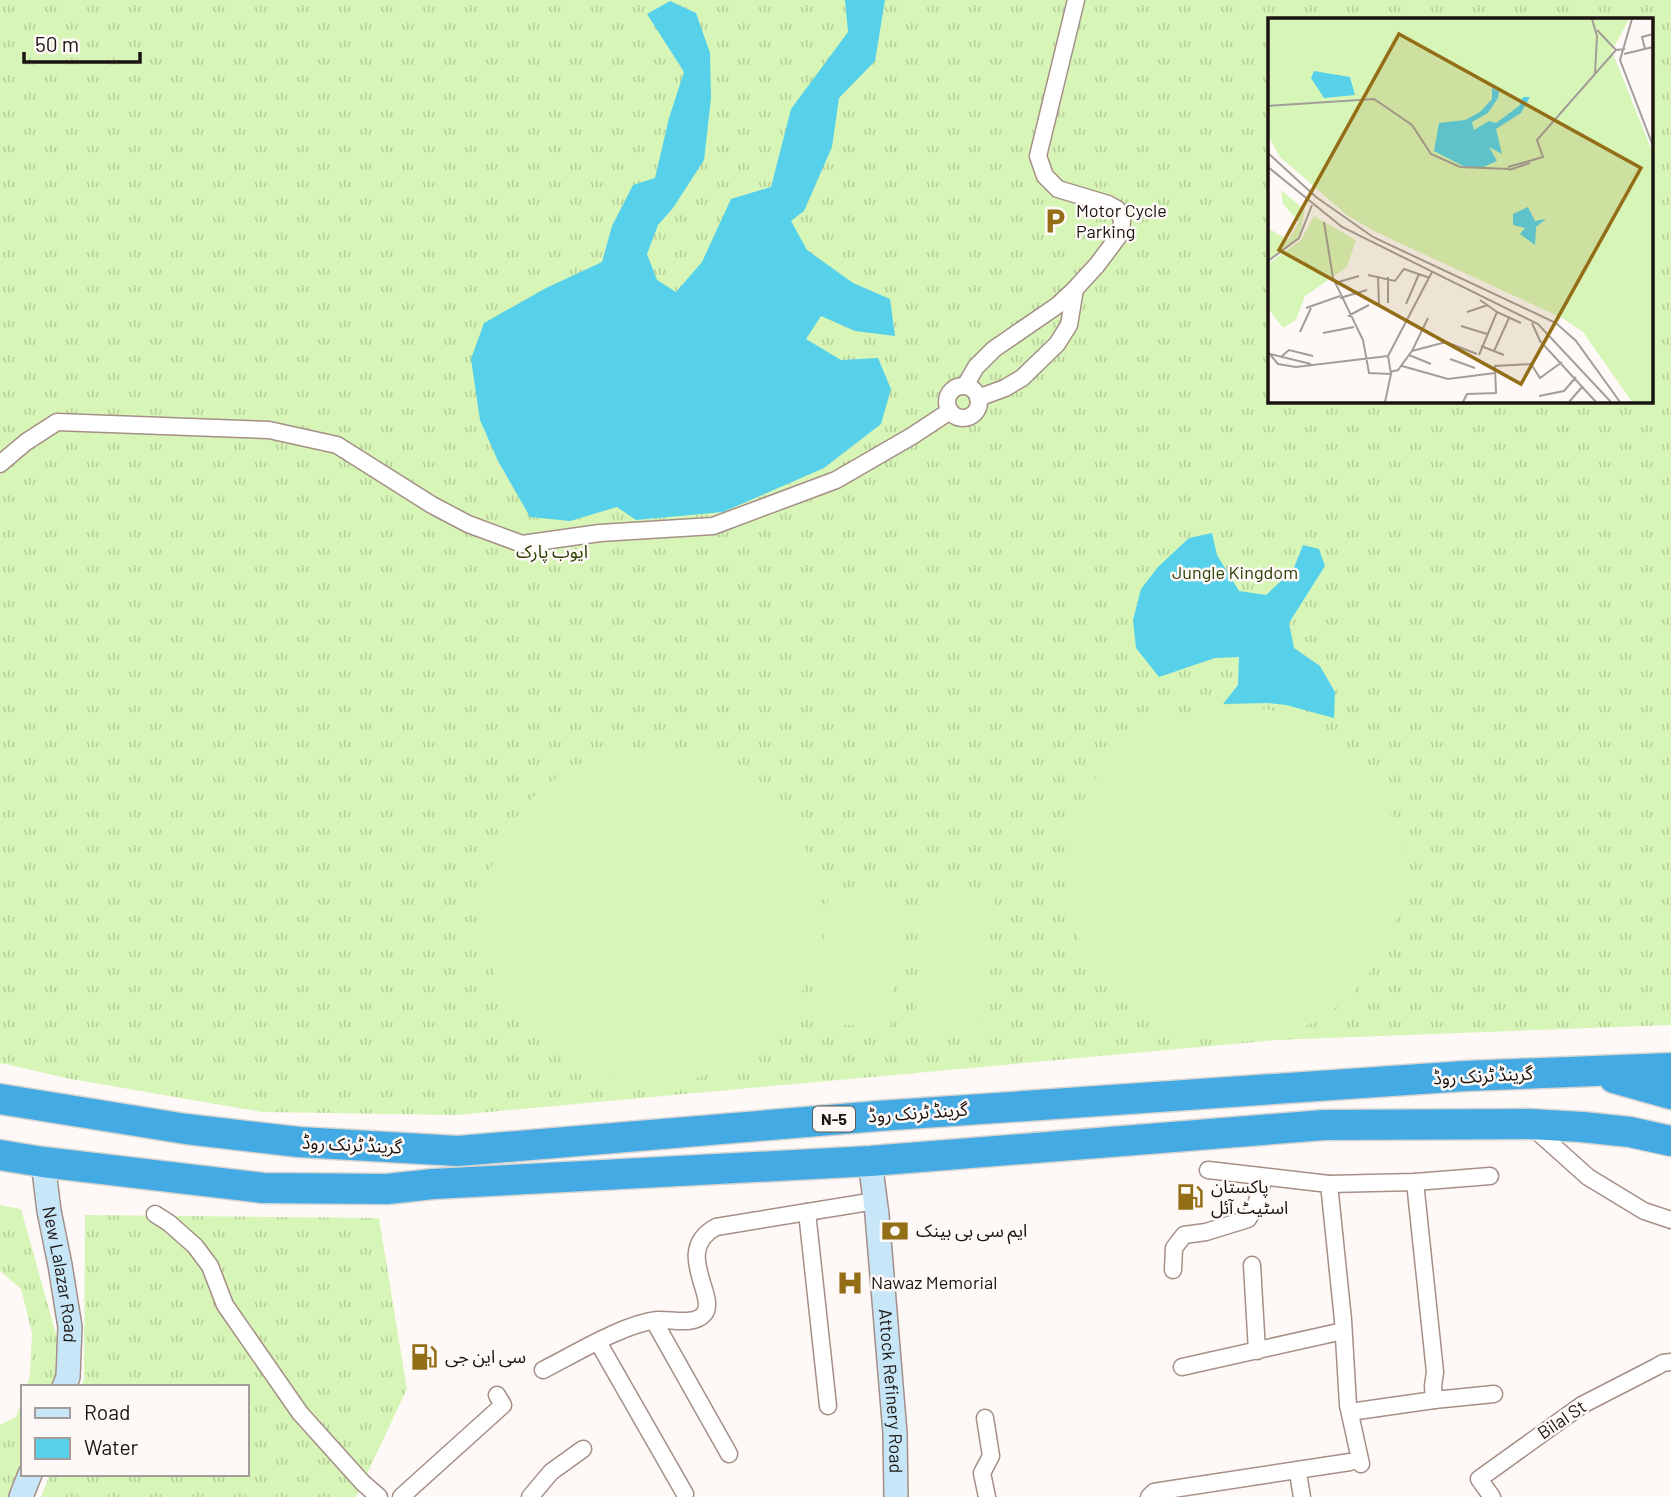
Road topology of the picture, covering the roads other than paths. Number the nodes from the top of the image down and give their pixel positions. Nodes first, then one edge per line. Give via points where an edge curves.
1 (1076, 0) edge
2 (1075, 289) junction
3 (965, 386) junction
4 (978, 398) junction
5 (950, 411) junction
6 (0, 464) edge
7 (1671, 1068) edge
8 (1591, 1071) junction
9 (1671, 1094) edge
10 (0, 1099) edge
11 (1530, 1124) junction
12 (1671, 1141) edge
13 (0, 1155) edge
14 (870, 1161) junction
15 (43, 1162) junction
16 (1208, 1170) dead end
17 (1490, 1176) dead end
18 (1264, 1177) junction
19 (1415, 1182) junction
20 (1329, 1184) junction
21 (875, 1201) junction
22 (807, 1212) junction
23 (155, 1214) dead end
24 (1671, 1220) edge
25 (1252, 1265) dead end
26 (1173, 1270) dead end
27 (654, 1321) junction
28 (1343, 1331) junction
29 (598, 1342) junction
30 (1256, 1351) junction
31 (1671, 1362) edge
32 (1182, 1367) dead end
33 (543, 1370) dead end
34 (65, 1385) edge
35 (1494, 1394) dead end
36 (498, 1395) dead end
37 (1434, 1400) junction
38 (828, 1406) dead end
39 (1350, 1412) junction
40 (985, 1418) dead end
41 (583, 1449) dead end
42 (729, 1454) dead end
43 (1298, 1473) dead end
44 (29, 1476) edge
45 (685, 1494) dead end
46 (21, 1497) edge
47 (379, 1497) edge
48 (401, 1497) edge
49 (530, 1497) edge
50 (896, 1497) edge
51 (986, 1497) edge
52 (1149, 1497) edge
53 (1303, 1497) edge
54 (1492, 1497) edge

1 - 2 street via 1038,156 1045,176 1058,189 1113,206 1121,214 1123,227
2 - 3 street via 994,349
2 - 4 street via 1069,326 1057,344 1023,378
3 - 4 street
3 - 5 street via 949,394
4 - 5 street via 972,415 960,418
5 - 6 street via 836,481 713,526 600,533 522,544 422,500 337,445 269,430 57,422
7 - 8 highway, گرینڈ ٹرنک روڈ / N-5
8 - 9 highway
8 - 10 highway, گرینڈ ٹرنک روڈ / N-5 via 892,1115 458,1151 299,1142
11 - 12 highway via 1581,1126
11 - 14 highway via 1324,1125
11 - 24 street via 1588,1177 1644,1211
13 - 15 highway
14 - 15 highway via 387,1189 264,1188
14 - 21 street, Attock Refinery Road
15 - 34 street, New Lalazar Road via 70,1327
16 - 18 street
17 - 19 street
18 - 20 street
18 - 26 street via 1248,1219 1184,1236 1174,1248
19 - 20 street
19 - 37 street
20 - 28 street
21 - 22 street
21 - 50 street, Attock Refinery Road via 895,1433
22 - 27 street via 716,1227 705,1233 696,1259 708,1308 704,1316 693,1321
22 - 38 street
23 - 47 street via 195,1246 210,1266 225,1305 300,1413
25 - 30 street
27 - 29 street
27 - 42 street
28 - 30 street
28 - 39 street
29 - 33 street
29 - 45 street
30 - 32 street
31 - 54 street, Bilal St via 1582,1405 1479,1479
35 - 37 street
36 - 48 street via 503,1405
37 - 39 street
39 - 52 street via 1355,1463 1153,1492
40 - 51 street via 991,1456 982,1473
41 - 49 street via 551,1472
43 - 53 street
44 - 46 street

